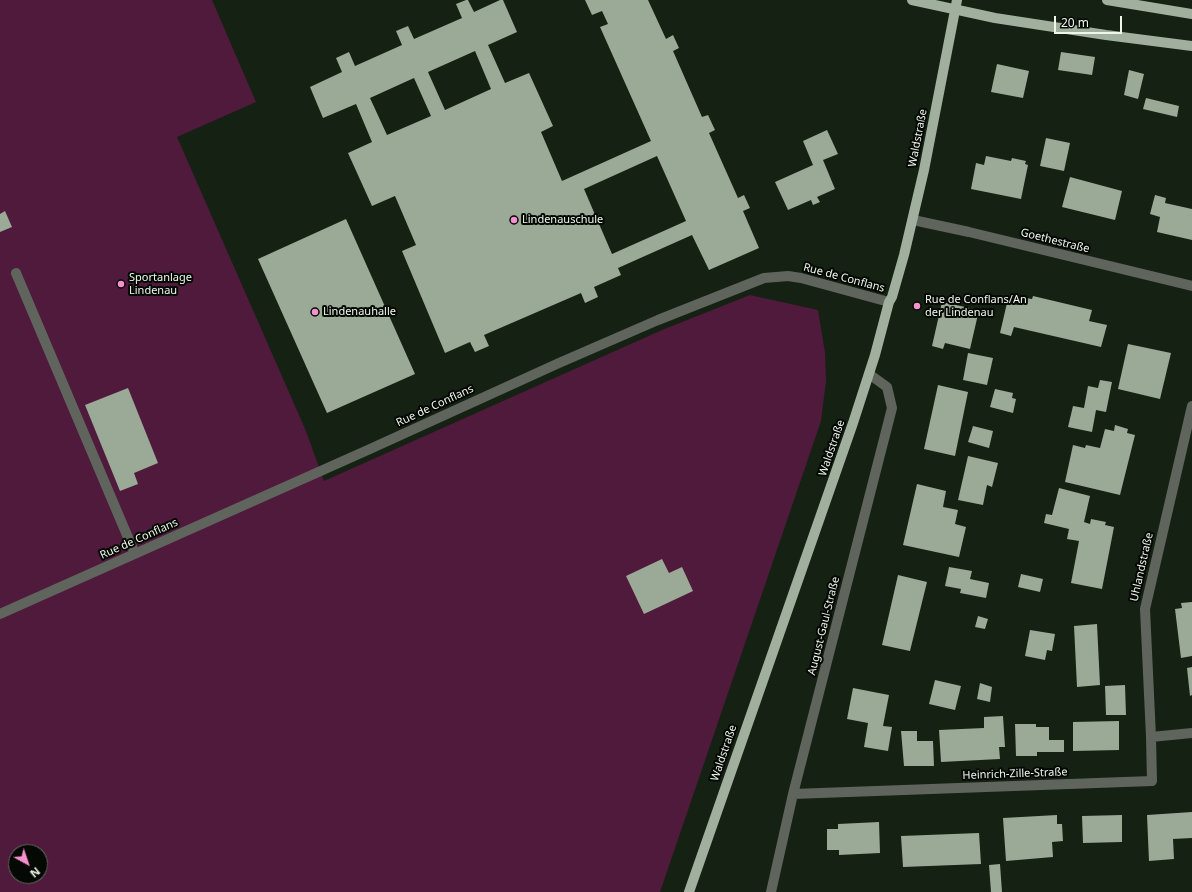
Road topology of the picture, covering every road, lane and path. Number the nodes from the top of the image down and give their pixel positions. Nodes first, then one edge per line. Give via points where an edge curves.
1 (912, 0) edge
2 (1107, 0) edge
3 (956, 5) edge
4 (1192, 14) edge
5 (1192, 46) edge
6 (913, 220) junction
7 (16, 273) dead end
8 (1192, 286) edge
9 (889, 302) junction
10 (869, 374) junction
11 (1192, 406) edge
12 (135, 554) junction
13 (0, 614) edge
14 (1192, 733) edge
15 (1151, 737) junction
16 (793, 794) junction
17 (689, 892) edge
18 (771, 892) edge

1 - 3 main road
2 - 4 main road
3 - 5 main road via 996,18
3 - 6 main road, Waldstraße
6 - 8 street, Goethestraße
6 - 9 main road, Waldstraße
7 - 12 street
9 - 10 main road, Waldstraße
9 - 12 street, Rue de Conflans via 801,278 764,278 573,356
10 - 16 street, August-Gaul-Straße via 887,387 892,408
10 - 17 main road, Waldstraße
11 - 15 street, Uhlandstraße via 1145,609
12 - 13 street, Rue de Conflans
14 - 15 street
15 - 16 street, Heinrich-Zille-Straße via 1152,781
16 - 18 street, August-Gaul-Straße

